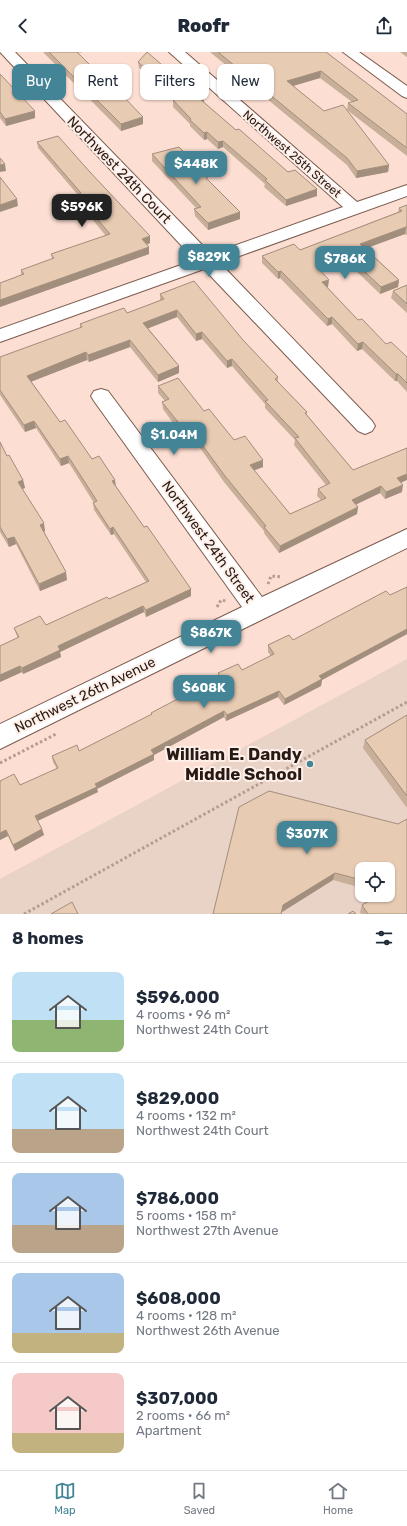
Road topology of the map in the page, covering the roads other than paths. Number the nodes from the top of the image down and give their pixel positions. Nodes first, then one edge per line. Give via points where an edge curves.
1 (7, 52) edge
2 (176, 52) edge
3 (350, 52) edge
4 (407, 93) edge
5 (407, 190) edge
6 (355, 209) junction
7 (207, 263) junction
8 (0, 336) edge
9 (101, 396) dead end
10 (365, 426) dead end
11 (407, 538) edge
12 (258, 610) junction
13 (0, 737) edge

1 - 7 street, Northwest 24th Court
2 - 6 street, Northwest 25th Street
3 - 4 street
5 - 6 street
6 - 7 street
7 - 8 street
7 - 10 street, Northwest 24th Court
9 - 12 street, Northwest 24th Street
11 - 12 street, Northwest 26th Avenue
12 - 13 street, Northwest 26th Avenue

